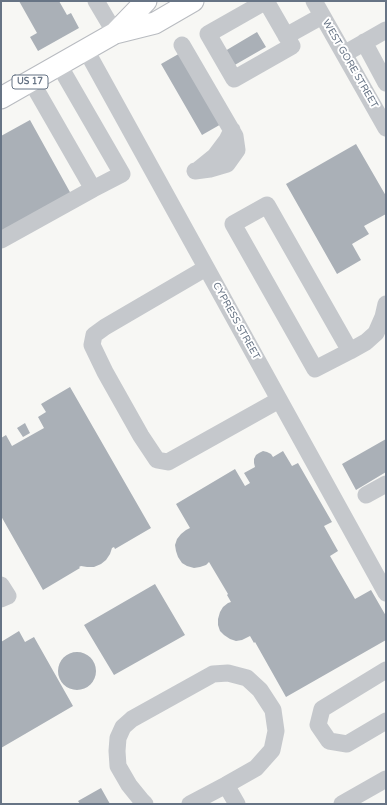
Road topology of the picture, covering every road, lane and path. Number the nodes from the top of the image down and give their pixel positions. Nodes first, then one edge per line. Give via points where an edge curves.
1 (96, 1) edge
2 (146, 1) edge
3 (193, 1) edge
4 (266, 1) edge
5 (314, 1) edge
6 (322, 16) junction
7 (386, 30) edge
8 (114, 33) junction
9 (286, 36) junction
10 (364, 42) junction
11 (182, 45) dead end
12 (86, 50) junction
13 (344, 54) junction
14 (59, 66) junction
15 (31, 81) junction
16 (386, 82) edge
17 (1, 98) edge
18 (386, 128) edge
19 (196, 171) dead end
20 (93, 189) junction
21 (1, 240) edge
22 (206, 268) junction
23 (386, 304) edge
24 (350, 351) junction
25 (279, 400) junction
26 (386, 484) edge
27 (366, 495) dead end
28 (1, 585) edge
29 (386, 593) edge
30 (1, 599) edge
31 (386, 670) edge
32 (386, 721) edge
33 (386, 779) edge
34 (226, 785) junction
35 (145, 804) edge
36 (190, 804) edge
37 (237, 804) edge
38 (342, 804) edge

1 - 8 street
2 - 8 main road, US 17
3 - 8 main road, US 17 via 155,23
4 - 9 street
4 - 9 street via 208,34 234,79 292,46
5 - 6 street, WEST GORE STREET
6 - 9 street
6 - 13 street, WEST GORE STREET
7 - 10 street
8 - 12 main road, US 17
10 - 13 street
10 - 16 street
11 - 19 street via 232,130 237,150 227,164
12 - 14 main road, US 17
12 - 22 street, CYPRESS STREET
13 - 18 street, WEST GORE STREET
14 - 15 main road, US 17
14 - 20 street via 122,174
15 - 17 main road, US 17
15 - 20 street
20 - 21 street
22 - 25 street, CYPRESS STREET
22 - 25 street via 94,335 92,345 105,372 157,460 168,462
23 - 24 street via 376,333
24 - 24 street via 315,369 233,224 267,205
25 - 29 street, CYPRESS STREET
26 - 27 street
28 - 30 street via 8,596
31 - 32 street via 322,709 318,725 328,741 347,744
33 - 38 street
34 - 35 street via 256,768 272,750 276,730 273,710 260,690 247,678 228,673 213,674 132,719 123,727 118,738 118,766 129,785
34 - 36 street
34 - 37 street

